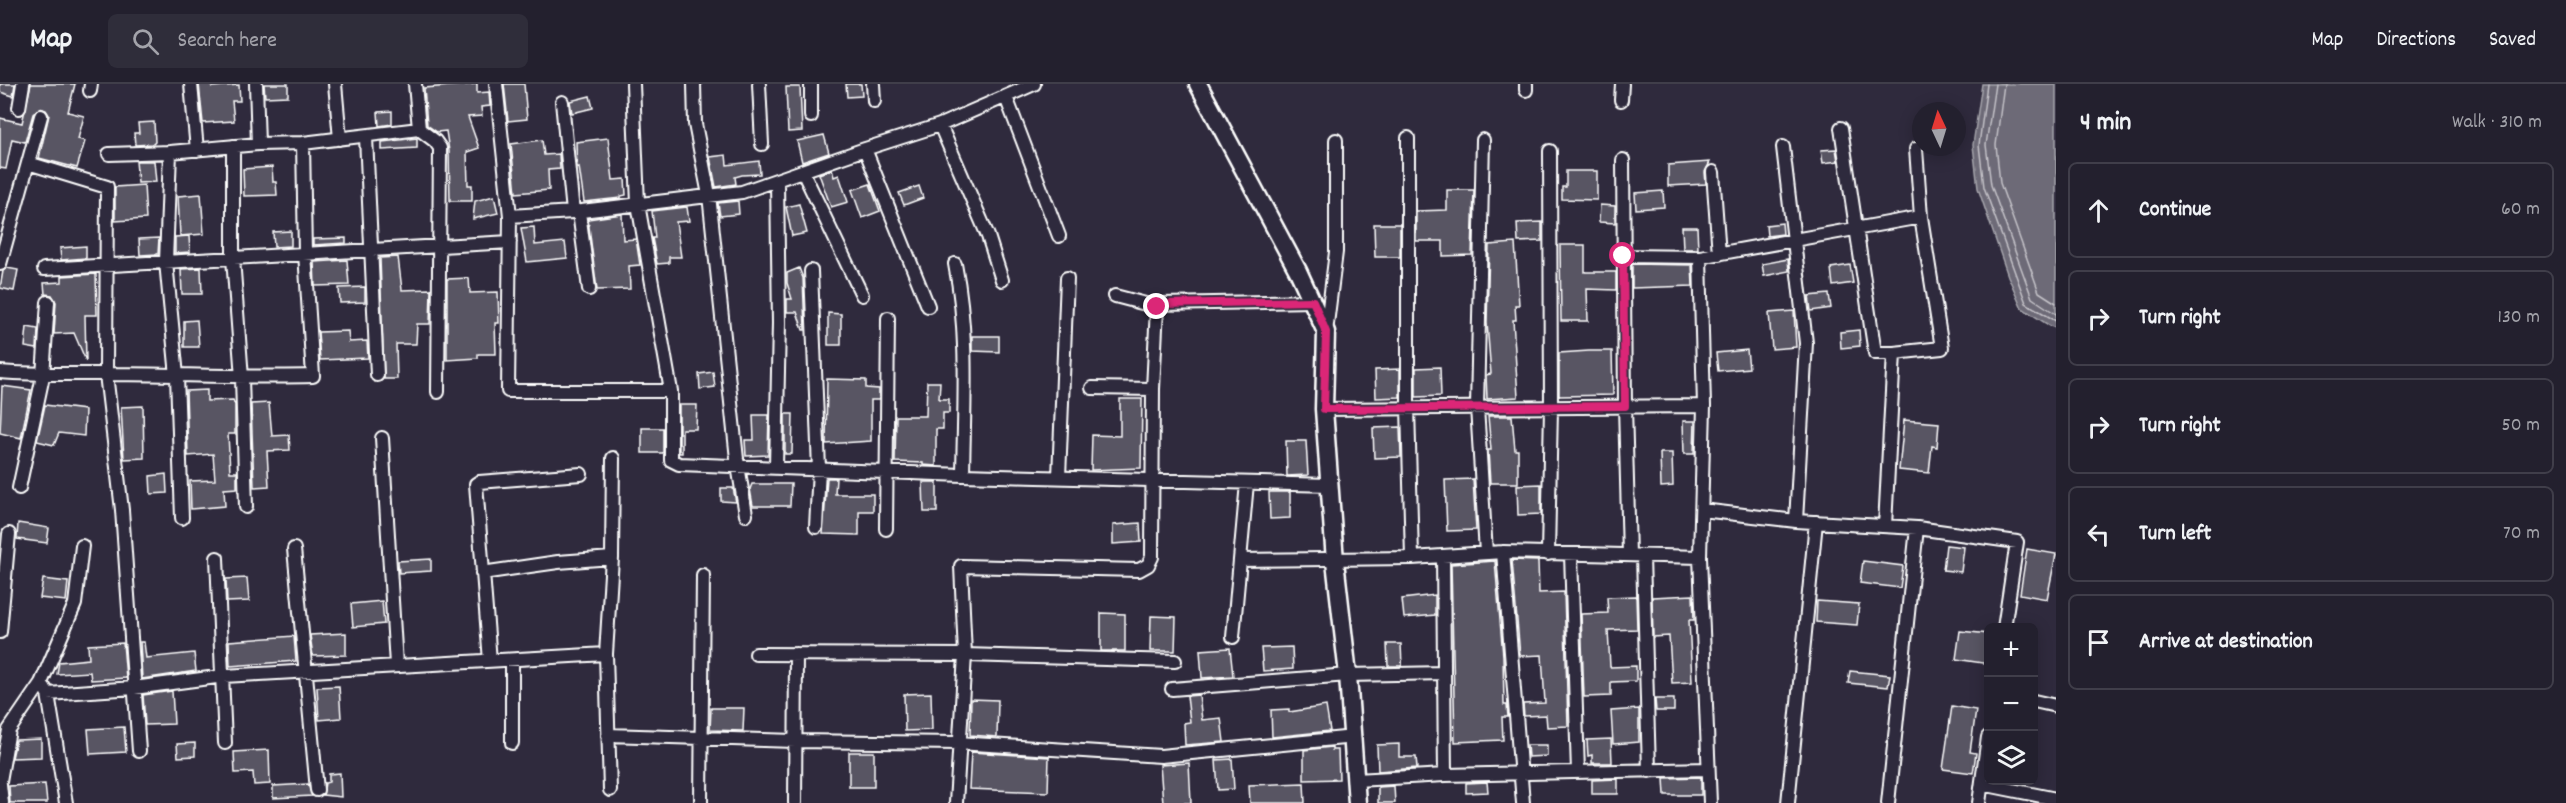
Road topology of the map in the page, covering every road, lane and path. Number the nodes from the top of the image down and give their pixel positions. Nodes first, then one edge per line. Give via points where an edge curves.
1 (24, 84) edge
2 (191, 84) edge
3 (256, 84) edge
4 (335, 84) edge
5 (414, 84) edge
6 (496, 84) edge
7 (633, 84) edge
8 (694, 84) edge
9 (759, 84) edge
10 (811, 84) edge
11 (873, 84) edge
12 (1034, 84) edge
13 (1198, 84) edge
14 (1622, 84) edge
15 (1006, 97) junction
16 (1621, 100) dead end
17 (874, 101) dead end
18 (562, 102) dead end
19 (19, 108) dead end
20 (40, 116) dead end
21 (811, 116) dead end
22 (940, 125) junction
23 (1841, 128) dead end
24 (419, 129) junction
25 (366, 137) junction
26 (1408, 138) dead end
27 (340, 139) junction
28 (1336, 140) dead end
29 (1483, 140) dead end
30 (303, 143) junction
31 (258, 144) junction
32 (762, 144) dead end
33 (233, 146) junction
34 (1783, 147) dead end
35 (865, 149) junction
36 (197, 150) junction
37 (1550, 151) dead end
38 (170, 152) junction
39 (109, 154) dead end
40 (1917, 156) edge
41 (1623, 160) dead end
42 (28, 163) junction
43 (802, 172) junction
44 (1713, 172) dead end
45 (777, 181) junction
46 (709, 195) junction
47 (638, 204) junction
48 (576, 212) junction
49 (510, 216) junction
50 (1921, 217) junction
51 (1857, 228) junction
52 (1059, 236) dead end
53 (1793, 240) junction
54 (510, 242) junction
55 (438, 245) junction
56 (371, 251) junction
57 (305, 254) junction
58 (1719, 254) junction
59 (1623, 256) junction
60 (1700, 257) junction
61 (233, 258) junction
62 (166, 262) junction
63 (0, 264) edge
64 (955, 264) dead end
65 (108, 265) junction
66 (44, 269) dead end
67 (811, 271) dead end
68 (1067, 278) dead end
69 (1002, 280) dead end
70 (589, 289) dead end
71 (862, 295) dead end
72 (1115, 296) dead end
73 (1313, 301) junction
74 (48, 302) dead end
75 (928, 306) dead end
76 (1157, 307) junction
77 (888, 318) dead end
78 (1326, 332) junction
79 (1894, 353) junction
80 (0, 372) edge
81 (106, 374) junction
82 (377, 375) dead end
83 (43, 376) junction
84 (177, 376) junction
85 (242, 378) junction
86 (1092, 388) dead end
87 (1153, 389) junction
88 (671, 391) junction
89 (438, 392) dead end
90 (1625, 406) junction
91 (1704, 406) junction
92 (1408, 407) junction
93 (1477, 407) junction
94 (1551, 408) junction
95 (1324, 409) junction
96 (382, 438) dead end
97 (613, 458) dead end
98 (738, 465) junction
99 (776, 467) junction
100 (819, 469) junction
101 (888, 472) junction
102 (581, 474) dead end
103 (963, 475) junction
104 (1059, 477) junction
105 (1153, 481) junction
106 (1247, 483) junction
107 (1331, 485) junction
108 (19, 488) dead end
109 (246, 507) dead end
110 (1701, 510) junction
111 (746, 515) dead end
112 (182, 518) dead end
113 (1796, 521) junction
114 (1816, 522) junction
115 (1885, 526) junction
116 (816, 527) dead end
117 (1917, 528) junction
118 (886, 529) dead end
119 (9, 534) dead end
120 (82, 546) dead end
121 (294, 549) dead end
122 (1503, 552) junction
123 (1486, 553) junction
124 (1548, 554) junction
125 (1571, 554) junction
126 (1629, 555) junction
127 (1443, 556) junction
128 (1643, 556) junction
129 (1700, 557) junction
130 (217, 558) dead end
131 (612, 558) junction
132 (1412, 558) junction
133 (1240, 560) junction
134 (1335, 561) junction
135 (482, 573) junction
136 (703, 575) dead end
137 (2005, 623) edge
138 (0, 632) edge
139 (1233, 637) dead end
140 (606, 654) junction
141 (756, 654) dead end
142 (796, 654) junction
143 (965, 655) junction
144 (512, 660) junction
145 (490, 661) junction
146 (1175, 661) dead end
147 (396, 665) junction
148 (305, 672) junction
149 (1444, 674) junction
150 (1348, 675) junction
151 (224, 676) junction
152 (41, 683) junction
153 (134, 688) junction
154 (1172, 689) dead end
155 (48, 694) junction
156 (2038, 702) edge
157 (2056, 706) edge
158 (5, 730) edge
159 (608, 735) junction
160 (1354, 737) junction
161 (701, 739) junction
162 (795, 741) junction
163 (225, 743) dead end
164 (512, 743) dead end
165 (958, 743) junction
166 (139, 751) dead end
167 (1708, 770) junction
168 (1649, 771) junction
169 (1984, 771) edge
170 (1578, 772) junction
171 (1445, 775) junction
172 (1520, 775) junction
173 (1356, 780) junction
174 (0, 783) edge
175 (1982, 784) junction
176 (317, 790) dead end
177 (610, 790) dead end
178 (2056, 799) edge
179 (2, 803) edge
180 (66, 803) edge
181 (701, 803) edge
182 (795, 803) edge
183 (956, 803) edge
184 (1357, 803) edge
185 (1523, 803) edge
186 (1710, 803) edge
187 (1788, 803) edge
188 (1888, 803) edge
189 (1979, 803) edge

1 - 19 street
2 - 36 street
3 - 31 street
4 - 27 street
5 - 24 street
6 - 49 street
7 - 47 street
8 - 46 street via 694,124
9 - 32 street
10 - 21 street
11 - 17 street
12 - 15 street
13 - 73 street
14 - 16 street
15 - 22 street
15 - 52 street
18 - 48 street
20 - 42 street
22 - 35 street
22 - 69 street
23 - 51 street
24 - 25 street
24 - 55 street via 440,148
25 - 27 street
25 - 56 street
26 - 92 street
27 - 30 street
28 - 78 street via 1336,252
29 - 93 street
30 - 31 street
30 - 57 street
31 - 33 street
33 - 36 street
33 - 61 street
34 - 53 street
35 - 43 street
35 - 75 street
36 - 38 street
37 - 94 street
38 - 39 street
38 - 62 street
40 - 50 street
41 - 59 street
42 - 63 street
42 - 65 street via 107,187
43 - 45 street
43 - 71 street
44 - 58 street
45 - 46 street via 742,192
45 - 99 street
46 - 47 street
46 - 98 street
47 - 48 street
47 - 88 street
48 - 49 street
48 - 70 street
49 - 54 street
50 - 51 street
50 - 79 street via 1942,348
51 - 53 street
51 - 79 street via 1875,353
53 - 58 street
53 - 113 street via 1806,343
54 - 55 street
54 - 88 street via 507,391
55 - 56 street
55 - 89 street
56 - 57 street
56 - 82 street
57 - 61 street
57 - 85 street via 313,376
58 - 60 street
59 - 60 street
59 - 90 street
60 - 91 street
61 - 62 street
61 - 85 street
62 - 65 street
62 - 84 street
64 - 103 street via 965,337
65 - 66 street
65 - 81 street
67 - 100 street
68 - 104 street
72 - 76 street
73 - 76 street
73 - 78 street
74 - 83 street
76 - 87 street
77 - 101 street
78 - 95 street
79 - 115 street
80 - 83 street
81 - 83 street
81 - 84 street
81 - 153 street via 122,510
83 - 108 street
84 - 85 street
84 - 112 street
85 - 109 street
86 - 87 street
87 - 105 street
88 - 98 street via 671,460 679,464
90 - 91 street
90 - 94 street
90 - 126 street
91 - 110 street
92 - 93 street
92 - 95 street
92 - 132 street
93 - 94 street
93 - 123 street
94 - 124 street
95 - 107 street
96 - 147 street
97 - 131 street
98 - 99 street
98 - 111 street
99 - 100 street
100 - 101 street
100 - 116 street
101 - 103 street
101 - 118 street
102 - 135 street via 476,484
103 - 104 street
104 - 105 street
105 - 106 street
105 - 143 street via 1152,557 1139,570 961,566
106 - 107 street
106 - 133 street
107 - 134 street
110 - 113 street
110 - 129 street
113 - 114 street
114 - 115 street
114 - 187 street
115 - 117 street
117 - 137 street via 2017,542
117 - 188 street
119 - 138 street
120 - 152 street via 76,600
121 - 148 street
122 - 123 street
122 - 124 street
122 - 172 street
123 - 127 street
124 - 125 street
125 - 126 street
125 - 170 street
126 - 128 street
127 - 132 street
127 - 149 street
128 - 129 street
128 - 168 street
129 - 167 street
130 - 151 street
131 - 135 street via 558,561
131 - 140 street
132 - 134 street
133 - 134 street
133 - 139 street
134 - 150 street
135 - 145 street
136 - 161 street
140 - 144 street
140 - 159 street
141 - 142 street
142 - 143 street
142 - 162 street
143 - 146 street
143 - 165 street
144 - 145 street
144 - 164 street
145 - 147 street
147 - 148 street
148 - 151 street
148 - 176 street
149 - 150 street
149 - 171 street
150 - 154 street
150 - 160 street
151 - 153 street
151 - 163 street
152 - 155 street
152 - 158 street
153 - 155 street
153 - 166 street
155 - 180 street
156 - 157 street
158 - 174 street
159 - 161 street
159 - 177 street
160 - 165 street via 1161,756
160 - 173 street
161 - 162 street
161 - 181 street
162 - 165 street
162 - 182 street
165 - 183 street
167 - 168 street
167 - 186 street
168 - 170 street
169 - 175 street
170 - 172 street
171 - 172 street
171 - 173 street
172 - 185 street
173 - 184 street
174 - 179 street
175 - 178 street
175 - 189 street

